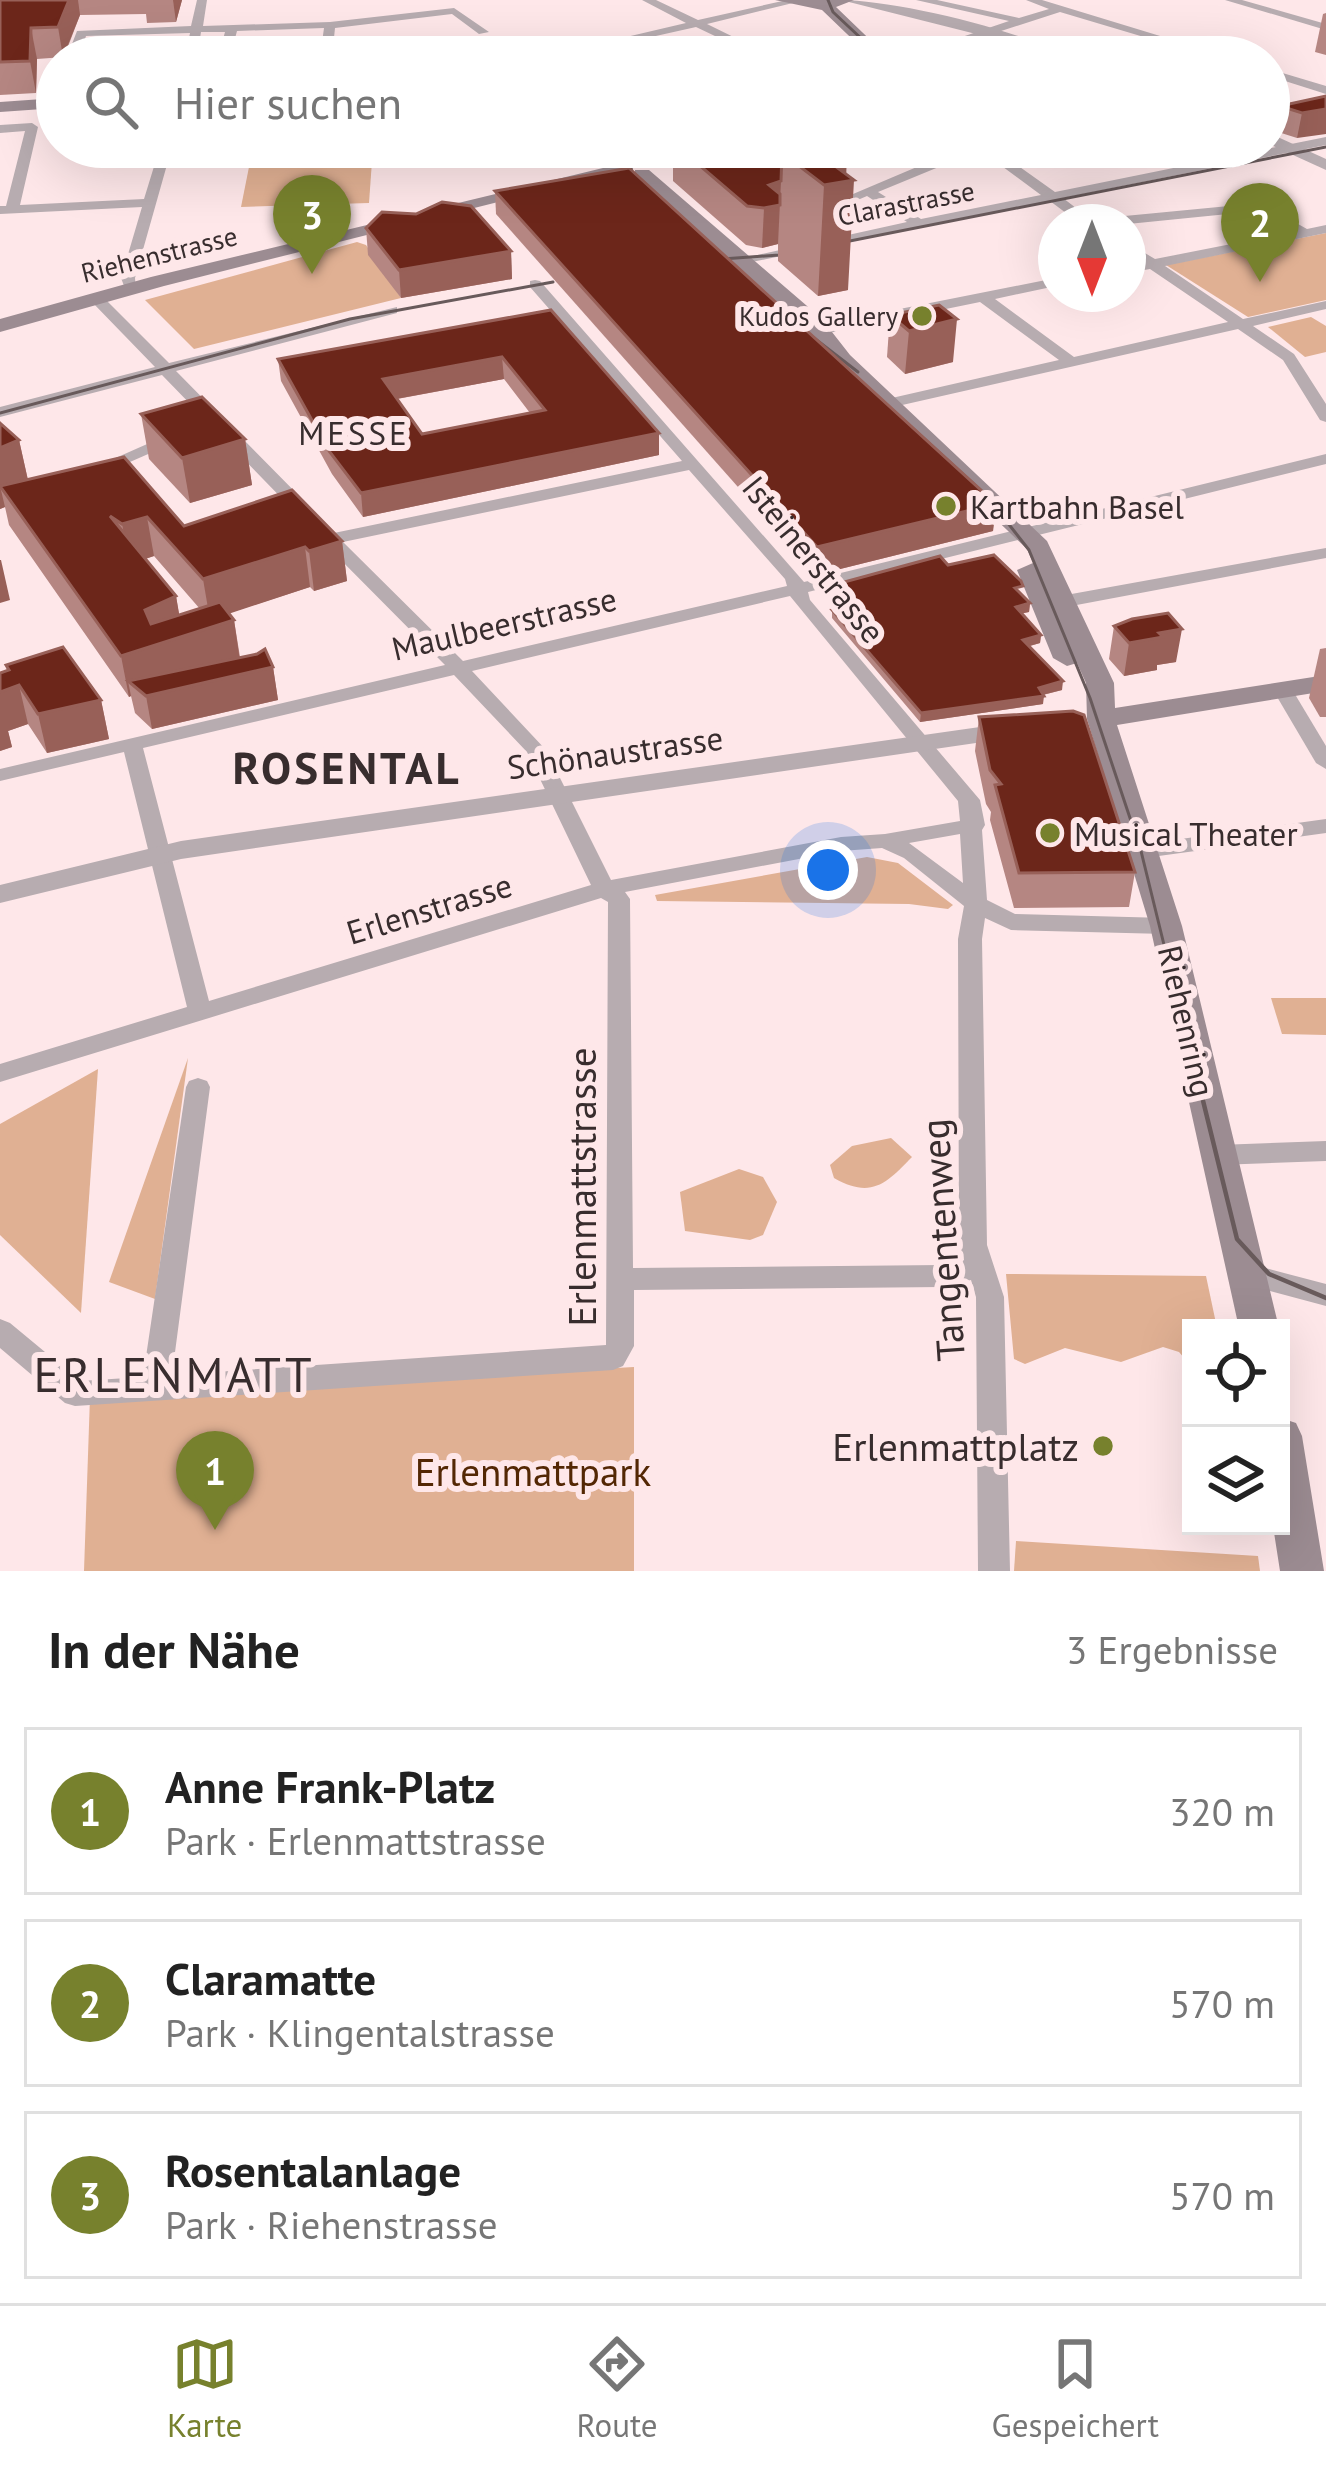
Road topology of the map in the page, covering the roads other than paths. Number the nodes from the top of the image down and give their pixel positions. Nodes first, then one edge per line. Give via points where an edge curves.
1 (202, 0) edge
2 (318, 0) edge
3 (647, 0) edge
4 (847, 0) edge
5 (921, 0) edge
6 (1031, 0) edge
7 (1076, 0) edge
8 (1230, 0) edge
9 (786, 2) edge
10 (827, 7) junction
11 (1061, 9) junction
12 (1022, 21) junction
13 (698, 24) junction
14 (310, 25) junction
15 (330, 25) junction
16 (1326, 27) edge
17 (232, 28) junction
18 (199, 29) junction
19 (483, 32) dead end
20 (976, 34) junction
21 (80, 36) edge
22 (197, 36) edge
23 (230, 36) edge
24 (329, 36) edge
25 (643, 36) edge
26 (723, 36) edge
27 (858, 36) edge
28 (970, 36) edge
29 (983, 36) edge
30 (1152, 36) edge
31 (1290, 78) edge
32 (1322, 87) edge
33 (36, 104) edge
34 (0, 106) edge
35 (0, 129) edge
36 (1326, 141) edge
37 (1291, 147) joint
38 (1326, 166) edge
39 (160, 168) edge
40 (614, 168) edge
41 (644, 168) edge
42 (928, 168) edge
43 (1008, 168) edge
44 (1194, 168) edge
45 (869, 192) junction
46 (1050, 199) junction
47 (149, 203) junction
48 (1058, 204) edge
49 (6, 209) edge
50 (809, 215) edge
51 (1146, 218) edge
52 (920, 225) junction
53 (1326, 229) edge
54 (787, 230) dead end
55 (1305, 233) junction
56 (810, 248) junction
57 (1146, 259) edge
58 (742, 260) junction
59 (1155, 264) junction
60 (1146, 266) edge
61 (535, 284) dead end
62 (1038, 286) edge
63 (131, 288) junction
64 (983, 297) junction
65 (96, 298) junction
66 (1326, 305) edge
67 (392, 310) dead end
68 (1244, 323) junction
69 (0, 326) edge
70 (819, 330) junction
71 (1071, 362) junction
72 (163, 365) junction
73 (889, 403) junction
74 (0, 412) edge
75 (1326, 417) edge
76 (217, 419) junction
77 (1326, 459) edge
78 (692, 464) junction
79 (73, 480) edge
80 (1023, 536) junction
81 (331, 539) junction
82 (1326, 553) edge
83 (798, 589) junction
84 (1066, 601) junction
85 (459, 667) junction
86 (1326, 683) edge
87 (1283, 690) junction
88 (1101, 719) junction
89 (924, 742) junction
90 (132, 743) junction
91 (1326, 763) edge
92 (0, 775) edge
93 (556, 797) junction
94 (974, 825) junction
95 (1326, 826) edge
96 (885, 842) junction
97 (1144, 851) junction
98 (161, 854) junction
99 (604, 889) junction
100 (0, 894) edge
101 (976, 904) junction
102 (1166, 926) junction
103 (200, 1012) junction
104 (0, 1073) edge
105 (198, 1087) dead end
106 (1326, 1151) edge
107 (1218, 1155) junction
108 (981, 1268) junction
109 (1246, 1274) junction
110 (624, 1279) junction
111 (1326, 1295) edge
112 (1256, 1319) edge
113 (0, 1331) edge
114 (156, 1388) junction
115 (1290, 1494) edge
116 (994, 1571) edge
117 (1302, 1571) edge

1 - 18 street
2 - 14 street
3 - 13 street
4 - 10 main road
4 - 20 street
5 - 12 street
6 - 11 street
7 - 11 street
8 - 16 street
9 - 10 main road
9 - 13 street
10 - 27 main road
11 - 12 street
11 - 30 street
12 - 20 street
13 - 25 street
13 - 26 street
14 - 15 street
14 - 17 street
15 - 19 street via 454,11
15 - 24 street
17 - 18 street
17 - 23 street
18 - 21 street
18 - 22 street
20 - 28 street
20 - 29 street
31 - 32 street
33 - 34 main road
35 - 49 street via 32,127
36 - 37 street, Clarastrasse
37 - 38 street
39 - 47 street
40 - 63 main road, Riehenstrasse
41 - 58 main road, Riehenring
42 - 45 street
43 - 46 street
44 - 46 street, Clarastrasse
45 - 50 street
45 - 52 street
46 - 48 street
46 - 52 street, Clarastrasse
47 - 49 street
47 - 63 street
51 - 55 street via 1261,207
52 - 56 street, Clarastrasse
53 - 55 street
54 - 56 street
55 - 59 street
56 - 58 street, Clarastrasse
57 - 59 street
58 - 70 main road, Riehenring
59 - 60 street
59 - 68 street
61 - 78 street, Isteinerstrasse
62 - 64 street
63 - 65 main road, Riehenstrasse
64 - 70 street
64 - 71 street
65 - 69 main road, Riehenstrasse
65 - 72 street
66 - 68 street
67 - 72 street
68 - 71 street
68 - 75 street via 1289,358
70 - 73 main road, Riehenring
71 - 73 street
72 - 74 street
72 - 76 street
73 - 80 main road, Riehenring
76 - 79 street
76 - 81 street
77 - 80 street, Maulbeerstrasse
78 - 81 street
78 - 83 street, Isteinerstrasse
80 - 83 street, Maulbeerstrasse
80 - 84 main road, Riehenring via 1038,546
80 - 88 main road, Riehenring via 1027,564 1084,699
81 - 85 street
82 - 84 street
83 - 85 street, Maulbeerstrasse
83 - 89 street, Isteinerstrasse
84 - 88 main road, Riehenring via 1100,683
85 - 90 street, Maulbeerstrasse
85 - 93 street via 536,751
86 - 87 main road
87 - 88 main road
87 - 91 street
88 - 89 street, Schönaustrasse
88 - 97 main road, Riehenring
89 - 93 street, Schönaustrasse
89 - 94 street, Isteinerstrasse via 969,800
90 - 92 street, Maulbeerstrasse
90 - 98 street
93 - 98 street, Schönaustrasse
93 - 99 street
94 - 96 street, Erlenstrasse
94 - 101 street, Isteinerstrasse
95 - 97 street
96 - 99 street, Erlenstrasse
96 - 101 street via 933,866
97 - 102 main road, Riehenring
98 - 100 street, Schönaustrasse
98 - 103 street
99 - 103 street, Erlenstrasse
99 - 110 street, Erlenmattstrasse via 619,898
101 - 102 street via 1031,925
101 - 108 street, Tangentenweg via 970,1081 973,1245
102 - 107 main road, Riehenring
103 - 104 street, Erlenstrasse
105 - 114 street
106 - 107 street
107 - 109 main road, Riehenring
108 - 110 street via 942,1276
108 - 116 street, Tangentenweg via 990,1297
109 - 111 street
109 - 112 main road, Riehenring
110 - 114 street, Erlenmattstrasse via 613,1358
113 - 114 street, Erlenmattstrasse via 75,1394
115 - 117 main road

